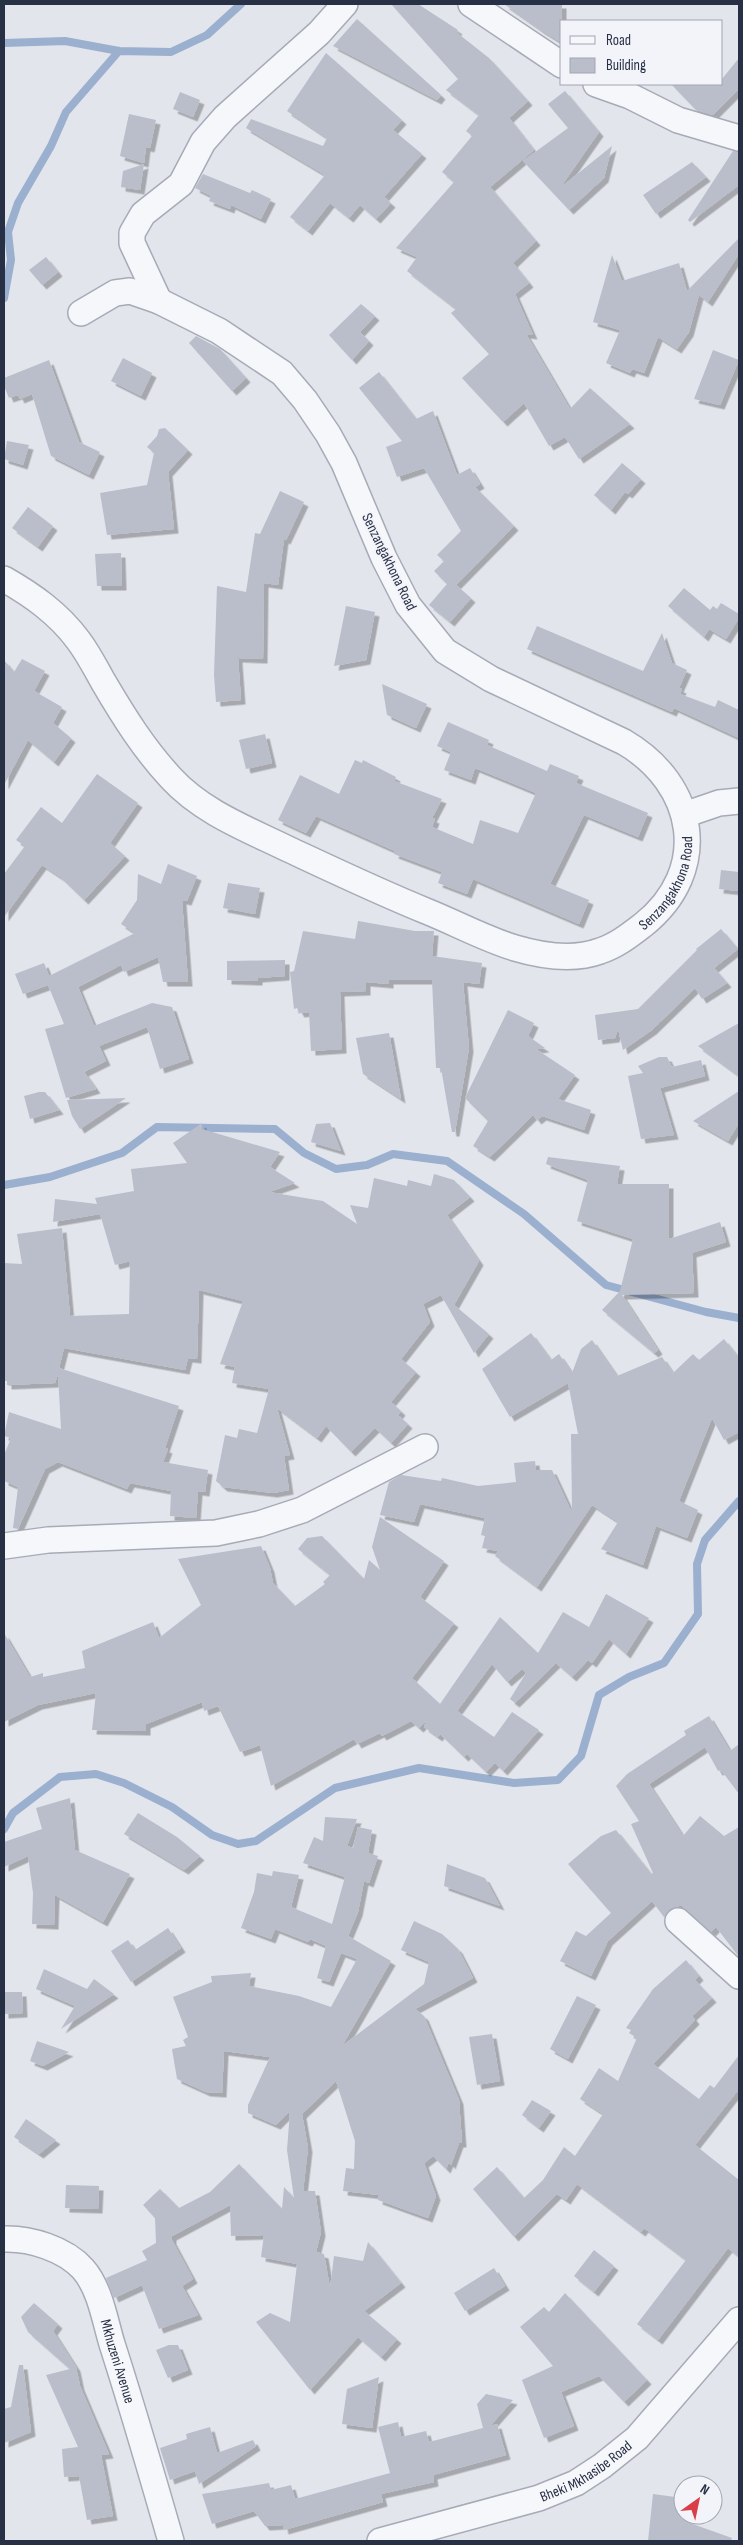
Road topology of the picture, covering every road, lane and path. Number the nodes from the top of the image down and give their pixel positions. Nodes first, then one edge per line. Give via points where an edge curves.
1 (345, 4) edge
2 (471, 4) edge
3 (560, 63) edge
4 (599, 85) edge
5 (739, 138) edge
6 (159, 301) junction
7 (80, 313) dead end
8 (4, 579) edge
9 (739, 801) edge
10 (684, 815) junction
11 (425, 1447) dead end
12 (4, 1546) edge
13 (678, 1921) dead end
14 (739, 1976) edge
15 (4, 2239) edge
16 (739, 2320) edge
17 (171, 2541) edge
18 (380, 2541) edge

1 - 6 street via 319,33 225,117 203,142 180,184 143,214 132,233 132,243
2 - 3 street
4 - 5 street via 630,96 678,120
6 - 7 street, Senzangakhona Road via 130,291 115,293
6 - 10 street, Senzangakhona Road via 219,331 257,355 282,373 305,400 344,463 384,558 408,605 445,651 491,679 644,754 661,770 676,793
8 - 10 street, Senzangakhona Road via 63,622 78,640 153,758 194,799 232,822 371,888 514,947 572,957 600,952 628,937 653,917 680,881 688,840
9 - 10 street via 719,803
11 - 12 street via 302,1510 259,1524 216,1533 48,1540
13 - 14 street
15 - 17 street, Mkhuzeni Avenue via 20,2238 46,2247 66,2255 84,2270 97,2296
16 - 18 street, Bheki Mkhasibe Road via 637,2438 576,2483 539,2498

